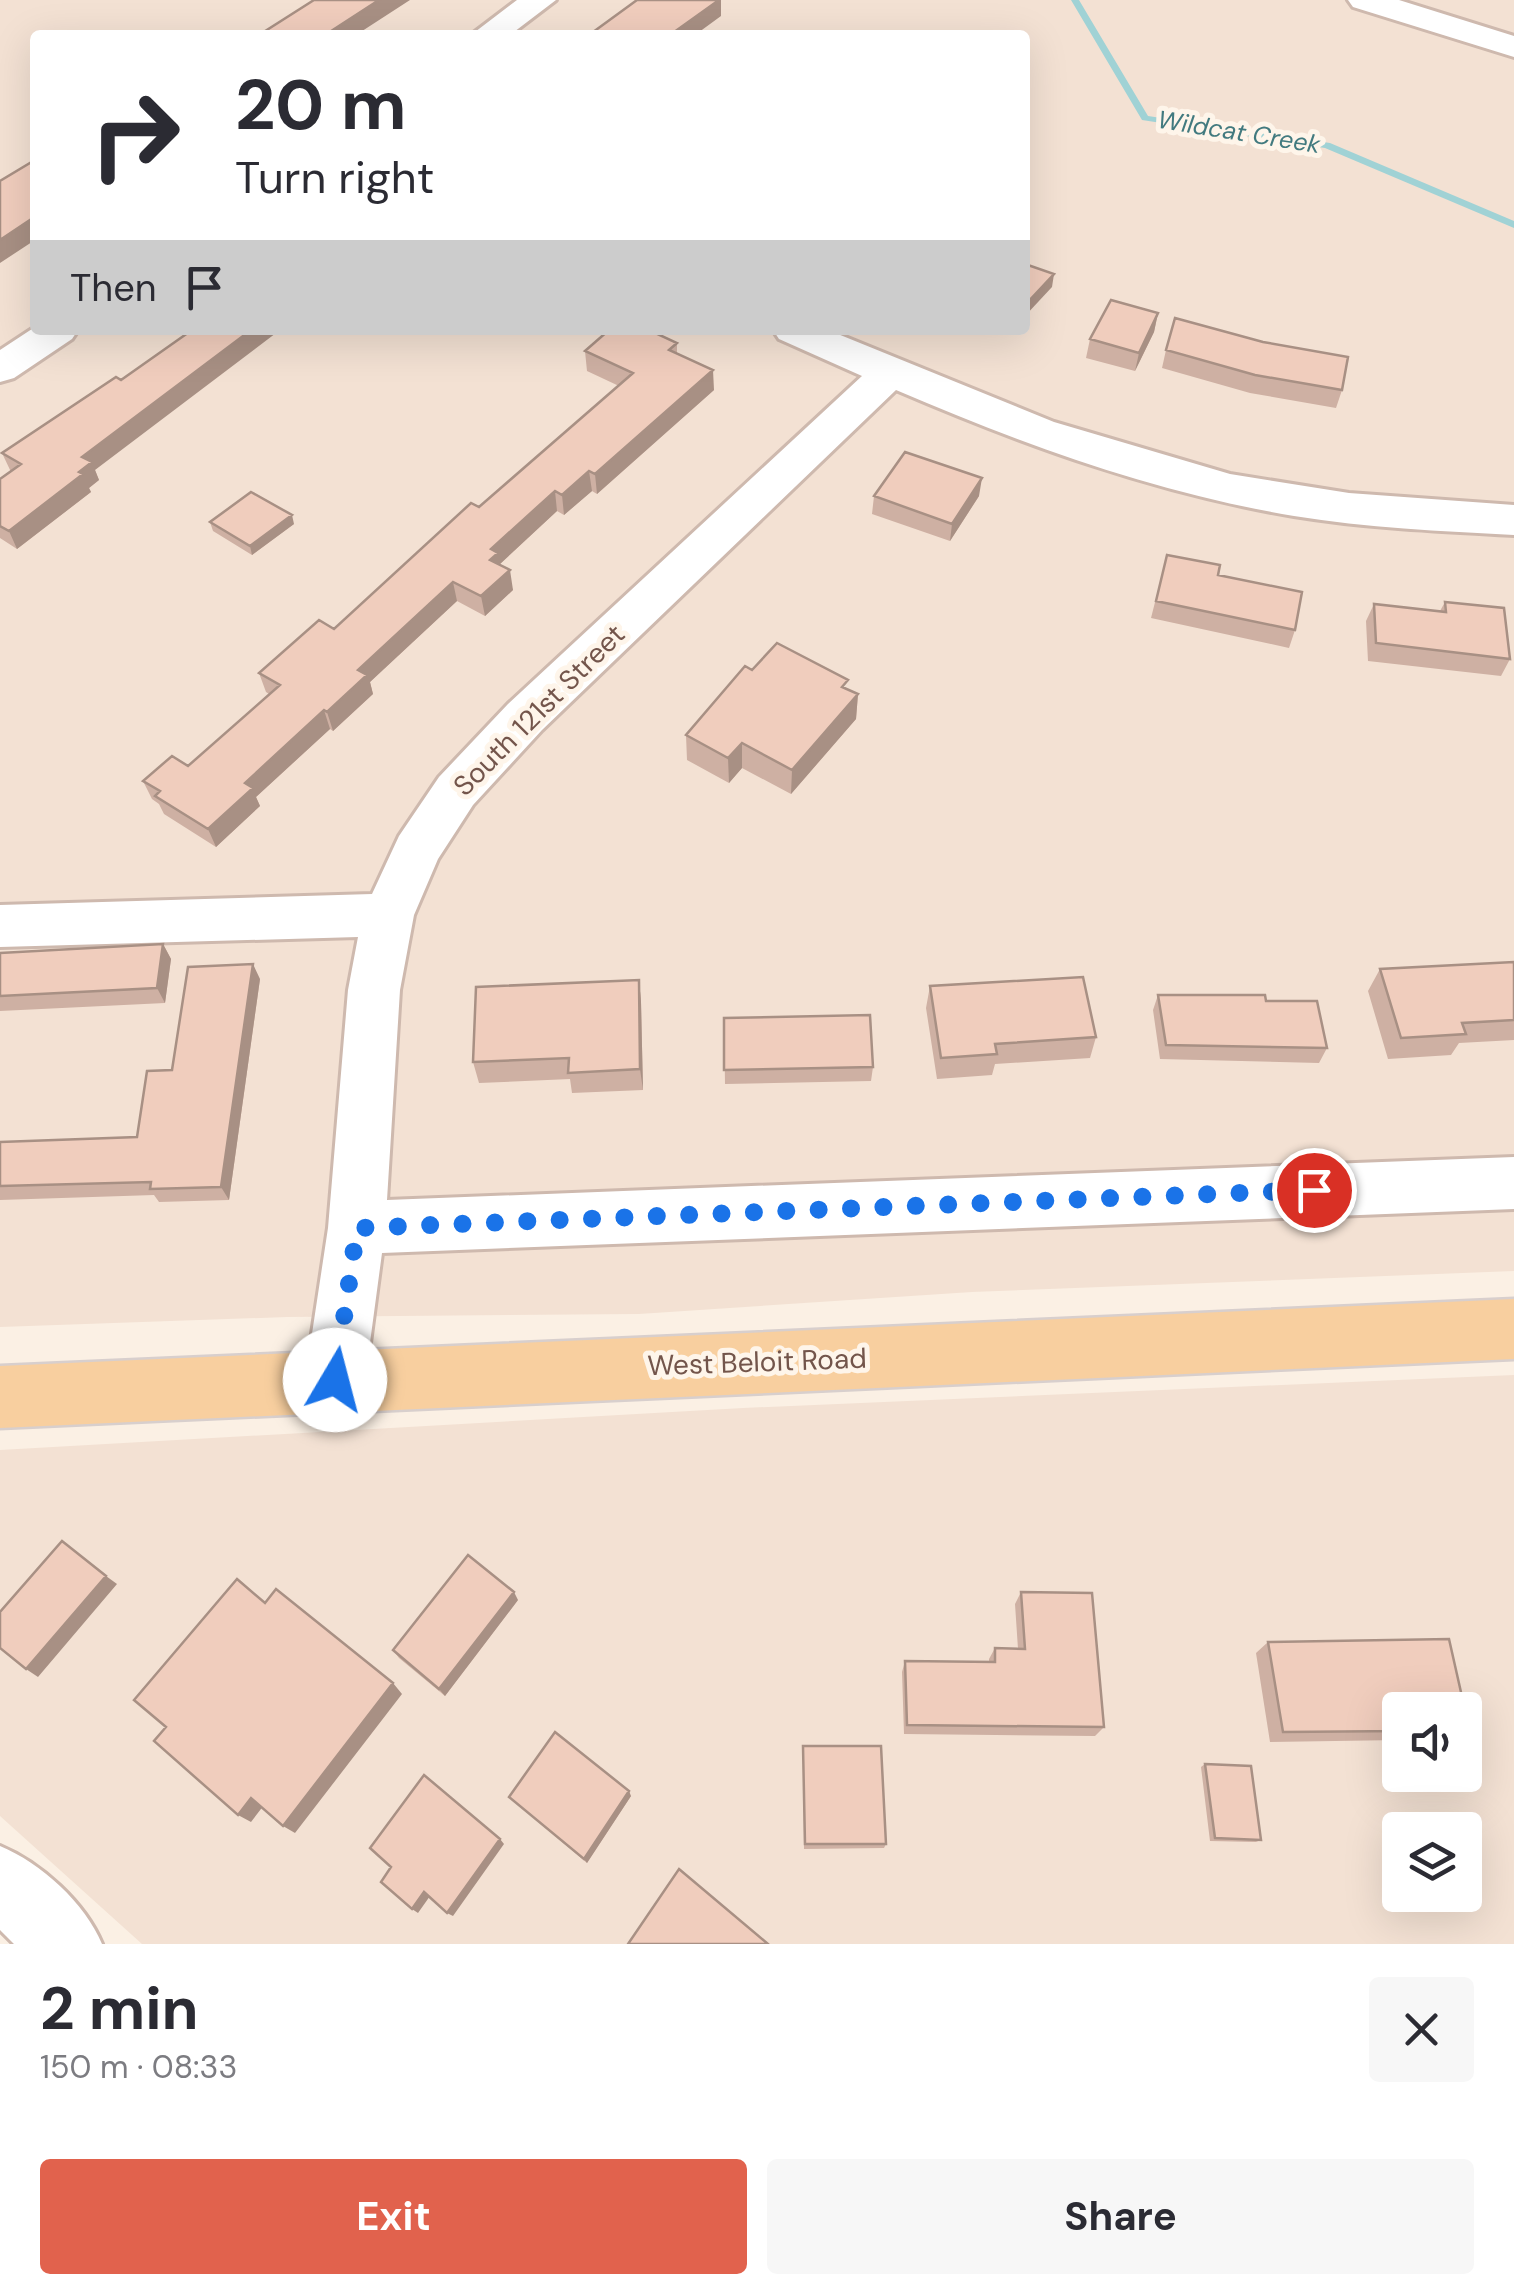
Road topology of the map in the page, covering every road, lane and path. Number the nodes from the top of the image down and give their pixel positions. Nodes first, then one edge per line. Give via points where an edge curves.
1 (538, 0) edge
2 (1365, 0) edge
3 (495, 30) edge
4 (1514, 47) edge
5 (51, 335) edge
6 (804, 335) edge
7 (0, 370) edge
8 (890, 373) junction
9 (1514, 520) edge
10 (388, 915) junction
11 (0, 926) edge
12 (1514, 1183) edge
13 (357, 1228) junction
14 (1514, 1329) edge
15 (335, 1380) junction
16 (0, 1397) edge
17 (0, 1881) edge
18 (66, 1944) edge

1 - 3 street
2 - 4 street
5 - 7 street
6 - 8 street
8 - 9 street via 1022,428 1254,492 1398,513
8 - 10 street, South 121st Street via 479,766 417,850
10 - 11 street
10 - 13 street, South 121st Street via 374,990
12 - 13 street
13 - 15 street, South 121st Street
14 - 15 main road, West Beloit Road
15 - 16 main road, West Beloit Road
17 - 18 street

